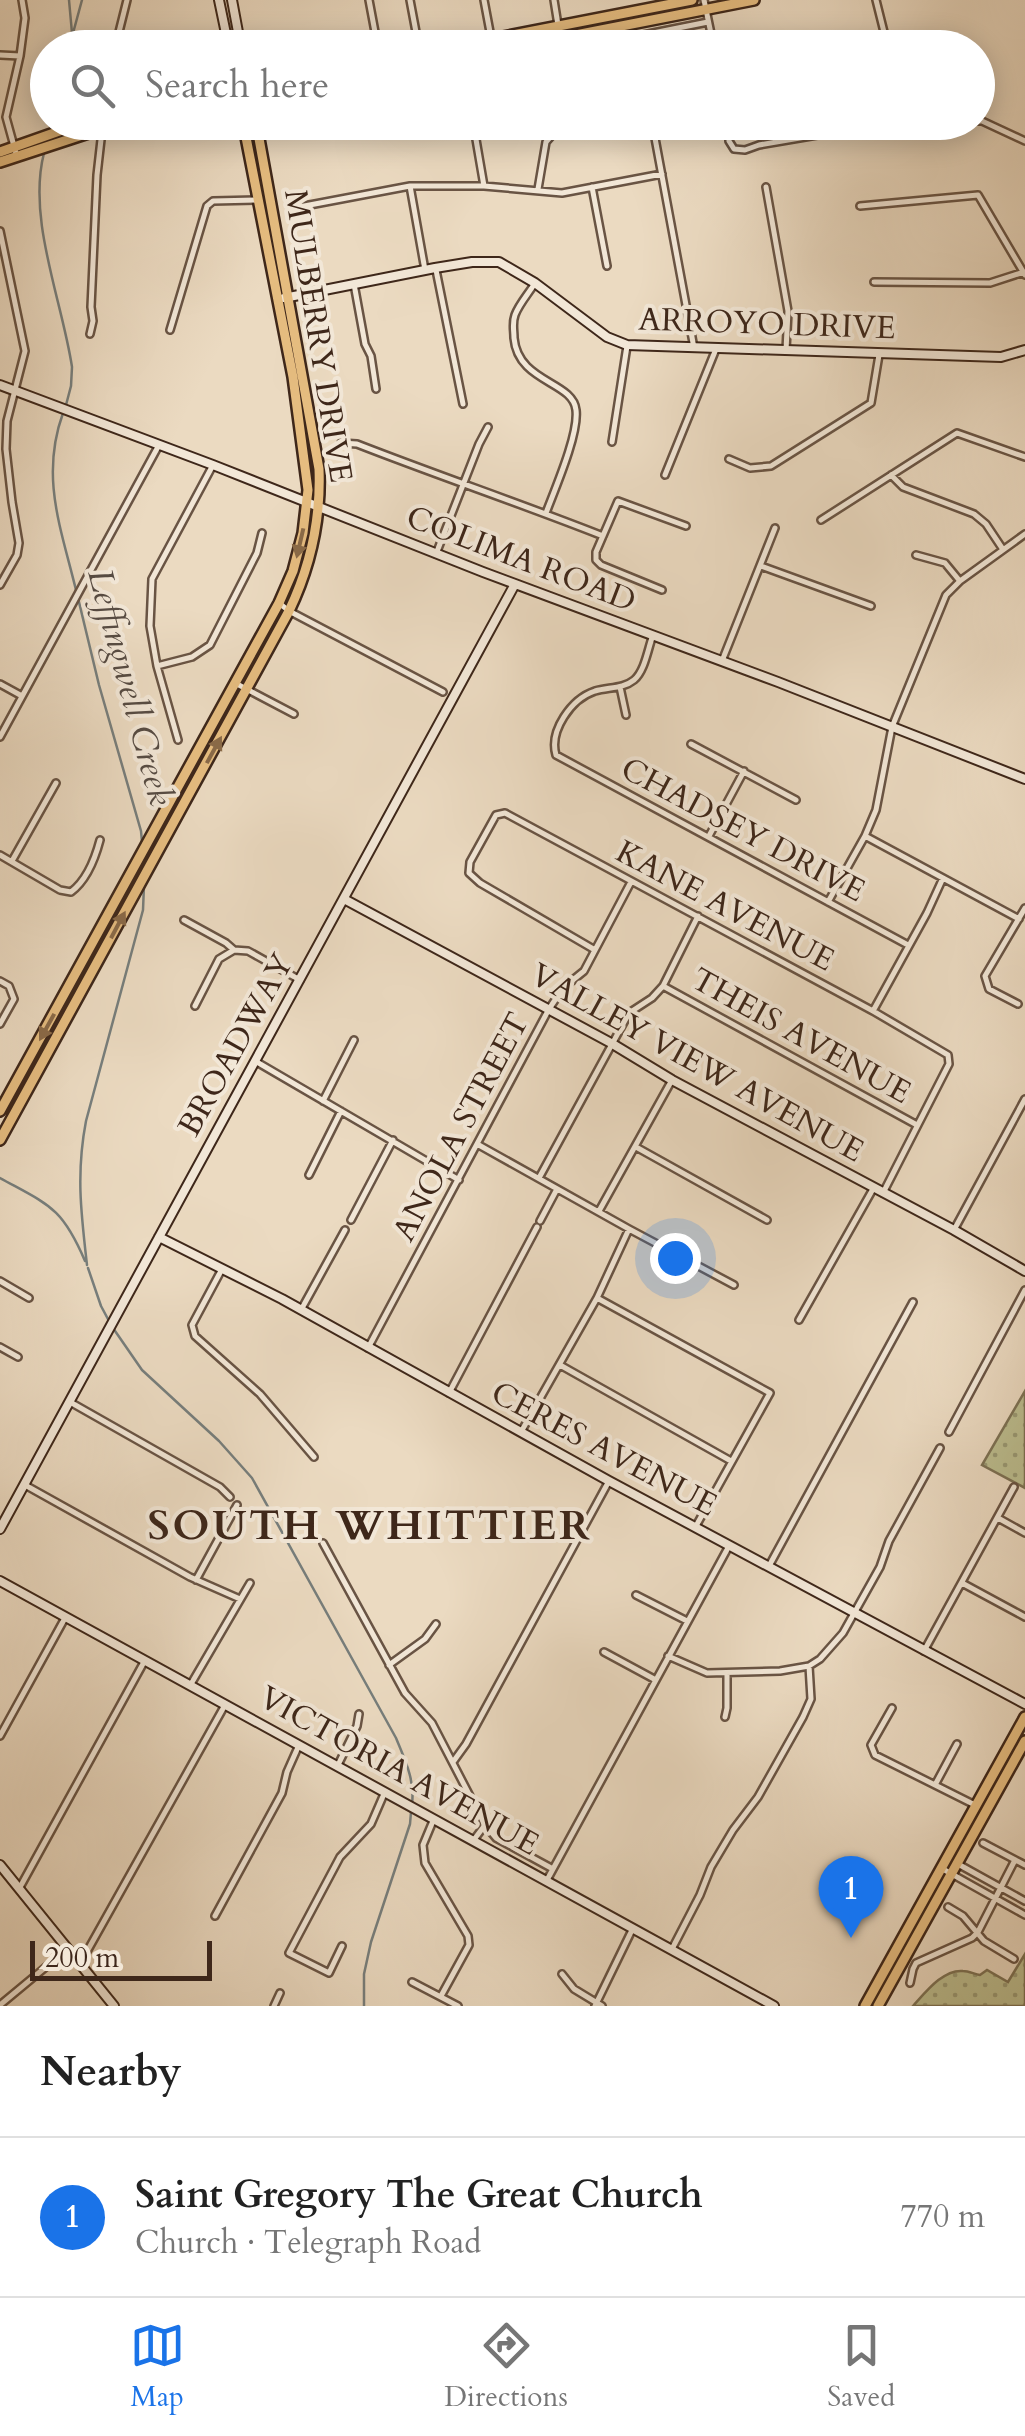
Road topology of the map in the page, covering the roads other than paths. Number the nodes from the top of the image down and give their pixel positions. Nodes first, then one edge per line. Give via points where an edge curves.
1 (22, 0) edge
2 (127, 0) edge
3 (219, 0) edge
4 (232, 0) edge
5 (369, 0) edge
6 (410, 0) edge
7 (484, 0) edge
8 (554, 0) edge
9 (692, 0) edge
10 (754, 0) edge
11 (876, 0) edge
12 (704, 5) edge
13 (708, 22) junction
14 (558, 26) junction
15 (120, 30) edge
16 (225, 30) edge
17 (238, 30) edge
18 (375, 30) edge
19 (416, 30) edge
20 (490, 30) edge
21 (542, 30) edge
22 (591, 30) edge
23 (667, 30) edge
24 (710, 30) edge
25 (884, 30) edge
26 (0, 55) edge
27 (20, 56) junction
28 (995, 127) edge
29 (48, 140) edge
30 (100, 140) edge
31 (246, 140) edge
32 (259, 140) edge
33 (475, 140) edge
34 (548, 140) edge
35 (655, 140) edge
36 (729, 140) edge
37 (791, 140) edge
38 (1025, 141) edge
39 (0, 152) edge
40 (15, 152) junction
41 (0, 162) edge
42 (662, 174) junction
43 (410, 186) junction
44 (484, 186) junction
45 (766, 187) dead end
46 (592, 188) junction
47 (538, 189) junction
48 (258, 200) junction
49 (271, 200) junction
50 (299, 206) dead end
51 (860, 206) dead end
52 (0, 230) edge
53 (607, 266) dead end
54 (430, 269) junction
55 (9, 272) junction
56 (1024, 273) edge
57 (0, 274) edge
58 (874, 282) dead end
59 (536, 283) junction
60 (354, 284) junction
61 (283, 298) junction
62 (170, 330) dead end
63 (90, 334) dead end
64 (627, 346) junction
65 (694, 348) junction
66 (716, 349) junction
67 (786, 350) junction
68 (1025, 350) edge
69 (878, 355) junction
70 (0, 385) edge
71 (376, 389) dead end
72 (15, 391) junction
73 (462, 404) dead end
74 (488, 427) dead end
75 (612, 442) dead end
76 (341, 443) dead end
77 (158, 445) junction
78 (3, 449) edge
79 (1025, 458) edge
80 (729, 459) dead end
81 (213, 465) junction
82 (664, 475) dead end
83 (892, 475) junction
84 (462, 485) junction
85 (307, 504) junction
86 (319, 509) junction
87 (546, 513) junction
88 (821, 520) dead end
89 (686, 526) dead end
90 (774, 528) dead end
91 (262, 533) dead end
92 (1025, 534) edge
93 (603, 536) junction
94 (1003, 550) junction
95 (436, 554) junction
96 (916, 555) dead end
97 (760, 566) junction
98 (960, 581) junction
99 (515, 584) junction
100 (0, 585) edge
101 (662, 590) dead end
102 (279, 604) junction
103 (870, 606) dead end
104 (289, 611) junction
105 (653, 635) junction
106 (722, 661) junction
107 (157, 666) junction
108 (235, 683) junction
109 (0, 684) edge
110 (620, 687) junction
111 (246, 690) junction
112 (443, 692) dead end
113 (22, 696) junction
114 (294, 714) dead end
115 (626, 715) dead end
116 (892, 728) junction
117 (0, 737) edge
118 (178, 740) dead end
119 (691, 744) dead end
120 (744, 771) junction
121 (1025, 780) edge
122 (56, 783) dead end
123 (796, 800) dead end
124 (708, 836) junction
125 (865, 836) junction
126 (100, 840) dead end
127 (0, 855) edge
128 (12, 861) junction
129 (942, 878) junction
130 (631, 882) junction
131 (344, 899) junction
132 (828, 902) junction
133 (1025, 908) edge
134 (698, 916) junction
135 (1019, 919) junction
136 (184, 920) dead end
137 (908, 945) junction
138 (234, 950) junction
139 (595, 950) junction
140 (86, 955) junction
141 (300, 980) junction
142 (0, 981) edge
143 (663, 986) junction
144 (1018, 1004) dead end
145 (195, 1006) dead end
146 (549, 1009) junction
147 (72, 1010) junction
148 (873, 1012) junction
149 (0, 1024) edge
150 (354, 1040) dead end
151 (612, 1043) junction
152 (255, 1062) junction
153 (672, 1080) junction
154 (323, 1100) junction
155 (1025, 1100) edge
156 (341, 1110) junction
157 (0, 1111) edge
158 (918, 1125) junction
159 (0, 1140) edge
160 (394, 1140) junction
161 (477, 1144) junction
162 (636, 1147) junction
163 (309, 1175) dead end
164 (539, 1178) junction
165 (459, 1180) junction
166 (873, 1188) junction
167 (558, 1189) junction
168 (883, 1193) junction
169 (599, 1211) junction
170 (351, 1220) dead end
171 (767, 1220) dead end
172 (346, 1230) dead end
173 (629, 1230) junction
174 (954, 1230) junction
175 (160, 1237) junction
176 (222, 1269) junction
177 (1025, 1271) edge
178 (0, 1282) edge
179 (734, 1284) dead end
180 (1025, 1290) edge
181 (29, 1298) dead end
182 (597, 1298) junction
183 (913, 1302) dead end
184 (301, 1310) junction
185 (799, 1320) dead end
186 (0, 1347) edge
187 (368, 1348) junction
188 (18, 1357) dead end
189 (560, 1365) junction
190 (449, 1393) junction
191 (70, 1402) junction
192 (521, 1432) junction
193 (949, 1432) dead end
194 (940, 1448) dead end
195 (314, 1457) dead end
196 (730, 1461) junction
197 (609, 1481) junction
198 (24, 1486) junction
199 (1014, 1487) dead end
200 (230, 1497) dead end
201 (237, 1505) dead end
202 (998, 1518) junction
203 (696, 1526) junction
204 (0, 1529) edge
205 (1025, 1533) edge
206 (322, 1543) dead end
207 (729, 1546) junction
208 (769, 1566) junction
209 (196, 1580) junction
210 (0, 1581) edge
211 (250, 1583) dead end
212 (962, 1583) junction
213 (636, 1595) dead end
214 (240, 1600) junction
215 (853, 1614) junction
216 (1025, 1617) edge
217 (65, 1618) junction
218 (687, 1621) junction
219 (436, 1624) dead end
220 (924, 1651) junction
221 (604, 1652) dead end
222 (668, 1656) junction
223 (144, 1662) junction
224 (389, 1665) junction
225 (809, 1666) junction
226 (727, 1673) junction
227 (655, 1680) junction
228 (190, 1687) junction
229 (1025, 1704) edge
230 (224, 1705) junction
231 (892, 1708) dead end
232 (359, 1714) dead end
233 (724, 1717) dead end
234 (1025, 1717) edge
235 (0, 1736) edge
236 (1025, 1741) edge
237 (957, 1744) dead end
238 (299, 1745) junction
239 (453, 1762) junction
240 (338, 1765) junction
241 (935, 1785) junction
242 (384, 1794) junction
243 (975, 1805) junction
244 (434, 1820) junction
245 (485, 1825) junction
246 (473, 1840) junction
247 (983, 1843) dead end
248 (952, 1860) junction
249 (1015, 1860) junction
250 (0, 1865) edge
251 (1025, 1865) edge
252 (553, 1870) junction
253 (946, 1872) junction
254 (547, 1880) junction
255 (1000, 1888) junction
256 (20, 1889) junction
257 (995, 1898) junction
258 (1025, 1901) edge
259 (948, 1907) dead end
260 (1025, 1915) edge
261 (215, 1916) dead end
262 (634, 1927) junction
263 (977, 1932) junction
264 (342, 1946) dead end
265 (672, 1949) junction
266 (1014, 1959) dead end
267 (80, 1964) junction
268 (47, 1966) dead end
269 (562, 1974) dead end
270 (412, 1982) dead end
271 (910, 1984) dead end
272 (280, 1993) dead end
273 (441, 1996) junction
274 (0, 2005) edge
275 (598, 2005) edge
276 (114, 2006) edge
277 (274, 2006) edge
278 (458, 2006) edge
279 (774, 2006) edge
280 (865, 2006) edge
281 (878, 2006) edge

1 - 27 street
2 - 15 street
3 - 16 street
4 - 17 street
5 - 18 street
6 - 19 street
7 - 20 street
8 - 14 street
9 - 14 main road
10 - 12 main road
11 - 25 street
12 - 13 street
12 - 22 main road
13 - 23 street
13 - 24 street
14 - 21 main road
26 - 27 street
27 - 40 street via 6,117
28 - 38 street
29 - 40 main road
30 - 63 street
31 - 48 main road, MULBERRY DRIVE
32 - 49 main road, MULBERRY DRIVE
33 - 44 street
34 - 47 street
35 - 42 street
36 - 37 street via 745,150
39 - 40 main road
40 - 41 main road
42 - 46 street
42 - 65 street
43 - 44 street
43 - 50 street
43 - 54 street
44 - 47 street
45 - 67 street via 788,312
46 - 47 street
46 - 53 street
48 - 49 street
48 - 61 main road, MULBERRY DRIVE
48 - 62 street via 207,206
49 - 61 main road, MULBERRY DRIVE
51 - 56 street via 978,196
52 - 55 street
54 - 59 street, ARROYO DRIVE via 499,262
54 - 60 street, ARROYO DRIVE
54 - 73 street
55 - 57 street
55 - 72 street via 25,351
56 - 58 street via 990,283
59 - 64 street, ARROYO DRIVE
59 - 87 street via 513,321 515,346 528,369 576,406
60 - 61 street, ARROYO DRIVE
60 - 71 street
61 - 85 main road, MULBERRY DRIVE
61 - 86 main road, MULBERRY DRIVE via 319,469
64 - 65 street, ARROYO DRIVE
64 - 75 street
65 - 66 street, ARROYO DRIVE
66 - 67 street, ARROYO DRIVE
66 - 82 street
67 - 69 street, ARROYO DRIVE
68 - 69 street, ARROYO DRIVE via 1001,357
69 - 80 street via 871,404 771,466 750,468
70 - 72 street, COLIMA ROAD
72 - 77 street, COLIMA ROAD
72 - 78 street
74 - 84 street
76 - 84 street
77 - 81 street, COLIMA ROAD
77 - 113 street
78 - 100 street via 20,543
79 - 83 street via 956,433
81 - 85 street, COLIMA ROAD
81 - 107 street via 152,579
83 - 88 street
83 - 94 street via 903,487 974,514
84 - 87 street
84 - 95 street
85 - 86 street, COLIMA ROAD
85 -> 102 main road, MULBERRY DRIVE
86 - 95 street, COLIMA ROAD
86 - 104 main road, MULBERRY DRIVE via 310,563
87 - 93 street
89 - 93 street via 618,501
90 - 97 street
91 - 107 street via 210,645
92 - 94 street
93 - 101 street via 600,565
94 - 98 street
95 - 99 street, COLIMA ROAD
96 - 98 street via 945,562
97 - 103 street
97 - 106 street
98 - 116 street via 946,594
99 - 105 street, COLIMA ROAD
99 - 131 street, BROADWAY
102 - 104 street
102 - 108 main road, MULBERRY DRIVE
104 - 111 main road, MULBERRY DRIVE
104 - 112 street
105 - 106 street, COLIMA ROAD
105 - 110 street via 639,674
106 - 116 street, COLIMA ROAD
107 - 118 street
108 - 111 street
108 - 140 main road, MULBERRY DRIVE
109 - 113 street
110 - 115 street
110 - 124 street, CHADSEY DRIVE via 592,692 566,712 553,744 556,755
111 - 114 street
147 -> 111 main road, MULBERRY DRIVE
113 - 117 street
116 - 121 street, COLIMA ROAD
116 - 125 street
119 - 120 street
120 - 123 street
120 - 124 street
122 - 128 street
124 - 132 street, CHADSEY DRIVE
125 - 129 street
125 - 132 street
126 - 128 street via 72,892
127 - 128 street
129 - 135 street
129 - 137 street
130 - 134 street, KANE AVENUE
130 - 139 street, ANOLA STREET
130 - 139 street, KANE AVENUE via 505,813 496,815 470,862 469,874 480,883
131 - 141 street, BROADWAY
131 - 146 street, VALLEY VIEW AVENUE
132 - 137 street, CHADSEY DRIVE
133 - 135 street
134 - 143 street
134 - 148 street, KANE AVENUE
135 - 144 street via 984,976 989,988
136 - 138 street
137 - 148 street
138 - 141 street
138 - 145 street via 219,959
139 - 146 street, ANOLA STREET
140 - 147 main road via 90,967
140 -> 157 main road, MULBERRY DRIVE
141 - 152 street, BROADWAY
142 - 149 street via 14,999
143 - 151 street via 629,1014
143 - 158 street, THEIS AVENUE
146 - 151 street, VALLEY VIEW AVENUE
146 - 161 street, ANOLA STREET
147 - 159 main road, MULBERRY DRIVE
148 - 158 street, KANE AVENUE via 948,1055
150 - 154 street
151 - 153 street, VALLEY VIEW AVENUE
151 - 164 street
152 - 154 street
152 - 175 street, BROADWAY
153 - 162 street
153 - 166 street, VALLEY VIEW AVENUE
154 - 156 street
155 - 174 street
156 - 160 street
156 - 163 street
158 - 168 street
160 - 165 street
160 - 170 street
161 - 164 street
161 - 165 street, ANOLA STREET
162 - 169 street
162 - 171 street
164 - 167 street
165 - 187 street, ANOLA STREET
166 - 168 street, VALLEY VIEW AVENUE
166 - 185 street
167 - 169 street
167 - 190 street
168 - 174 street, VALLEY VIEW AVENUE
169 - 173 street
172 - 184 street
173 - 179 street
173 - 182 street
174 - 177 street, VALLEY VIEW AVENUE
175 - 176 street, CERES AVENUE
175 - 191 street, BROADWAY
176 - 184 street, CERES AVENUE
176 - 195 street via 192,1325 195,1336 260,1394
178 - 181 street
180 - 193 street
182 - 189 street
182 - 196 street via 770,1393
183 - 208 street
184 - 187 street, CERES AVENUE
186 - 188 street
187 - 190 street, CERES AVENUE
189 - 192 street
189 - 196 street
190 - 192 street, CERES AVENUE
191 - 198 street, BROADWAY
191 - 200 street
192 - 197 street, CERES AVENUE
194 - 215 street
196 - 203 street
197 - 203 street, CERES AVENUE
197 - 239 street
198 - 204 street, BROADWAY
198 - 209 street
199 - 202 street
201 - 209 street
202 - 205 street
202 - 212 street
203 - 207 street, CERES AVENUE
206 - 224 street
207 - 208 street, CERES AVENUE
207 - 218 street
208 - 215 street, CERES AVENUE
209 - 214 street
210 - 217 street, VICTORIA AVENUE
211 - 214 street
212 - 216 street
212 - 220 street
213 - 218 street
214 - 228 street
215 - 220 street, CERES AVENUE
215 - 225 street via 829,1652
217 - 223 street, VICTORIA AVENUE
217 - 235 street
218 - 222 street
219 - 224 street
220 - 229 street, CERES AVENUE
221 - 227 street
222 - 226 street via 707,1673
222 - 227 street
223 - 228 street, VICTORIA AVENUE
223 - 256 street
224 - 239 street
225 - 226 street
225 - 265 street via 812,1699 711,1867
226 - 233 street
227 - 252 street
228 - 230 street, VICTORIA AVENUE
230 - 238 street, VICTORIA AVENUE
230 - 267 street
231 - 241 street via 871,1745 874,1755
232 - 240 street
234 - 243 main road
236 - 248 main road
237 - 241 street
238 - 240 street, VICTORIA AVENUE
238 - 261 street via 282,1793
239 - 245 street
240 - 242 street, VICTORIA AVENUE
241 - 243 street
242 - 244 street, VICTORIA AVENUE
242 - 264 street via 370,1824 340,1856 288,1953 329,1974
243 - 248 main road
244 - 246 street, VICTORIA AVENUE
244 - 273 street via 423,1845 425,1863 469,1945
245 - 246 street
245 - 252 street, VICTORIA AVENUE
246 - 254 street, VICTORIA AVENUE
247 - 249 street
248 - 253 main road
248 - 255 street
249 - 251 street
249 - 255 street
250 - 256 street
252 - 254 street
253 - 257 street
253 - 280 main road
253 - 281 main road
254 - 262 street, VICTORIA AVENUE
255 - 257 street
255 - 258 street
256 - 267 street
257 - 260 street
257 - 263 street
259 - 263 street
262 - 265 street, VICTORIA AVENUE
262 - 275 street
263 - 266 street
263 - 271 street via 916,1962
265 - 279 street, VICTORIA AVENUE
267 - 276 street
268 - 274 street
269 - 275 street
270 - 273 street
272 - 277 street
273 - 278 street

